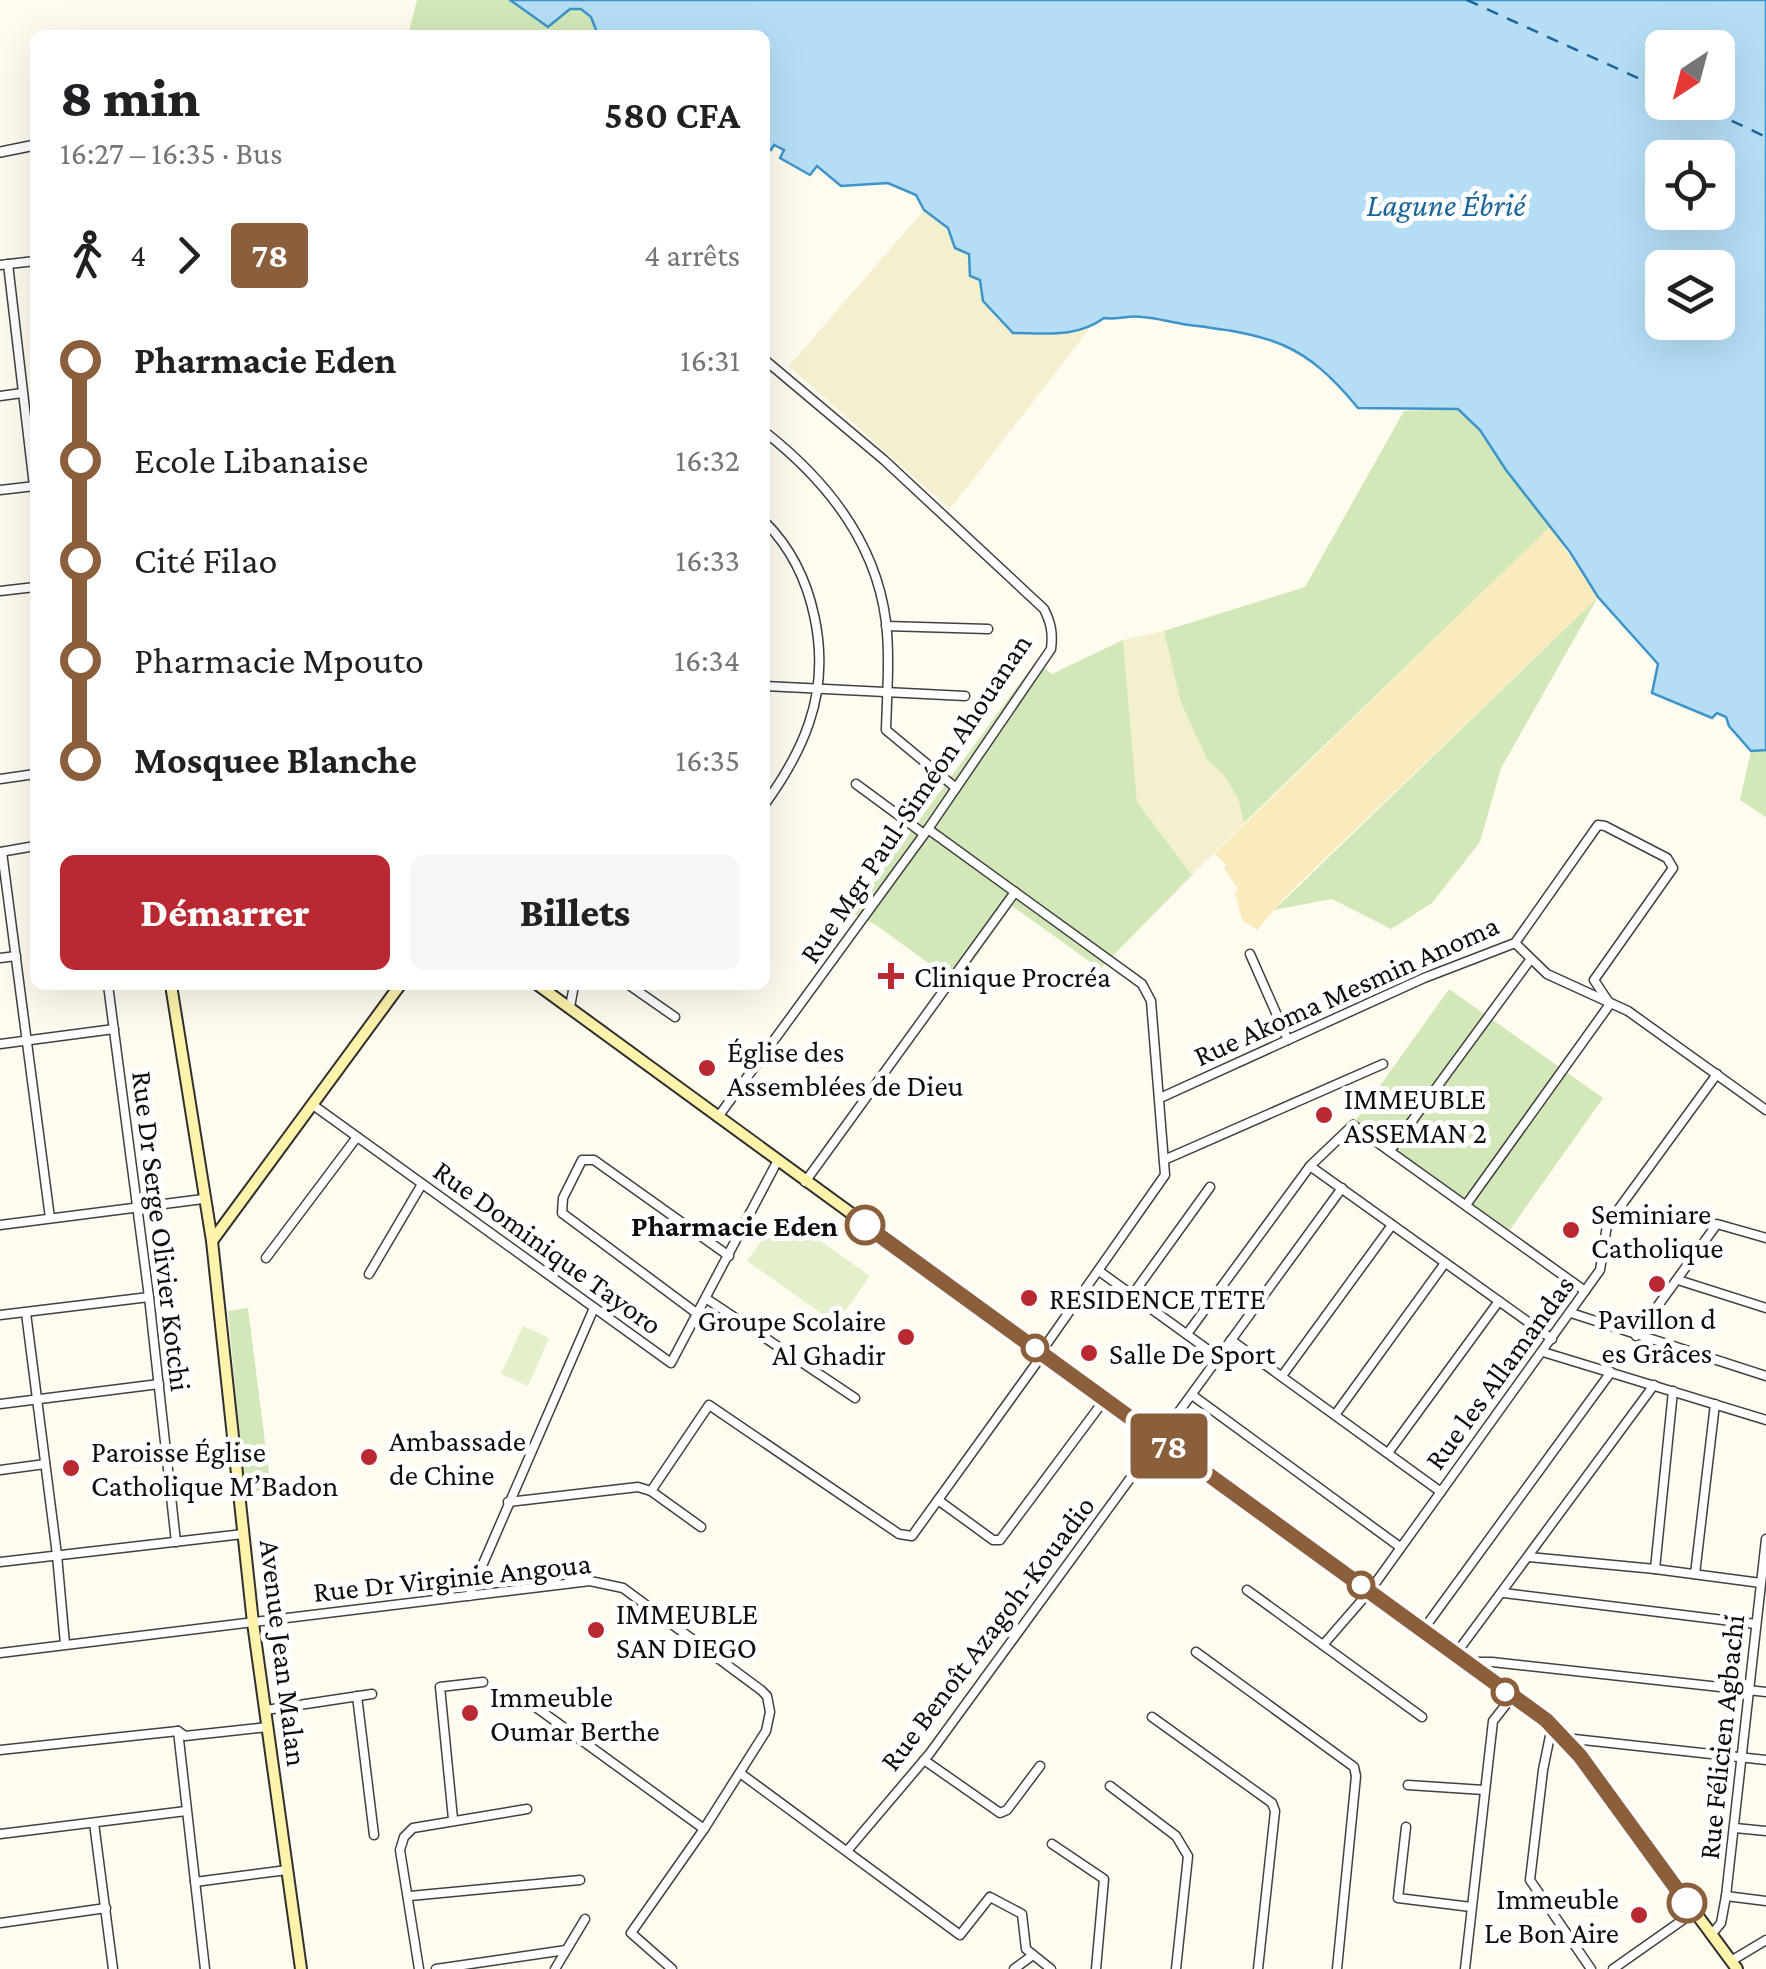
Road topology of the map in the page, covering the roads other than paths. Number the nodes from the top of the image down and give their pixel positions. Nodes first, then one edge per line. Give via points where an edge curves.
1 (30, 146) edge
2 (0, 152) edge
3 (30, 261) edge
4 (4, 264) edge
5 (770, 364) edge
6 (22, 393) junction
7 (0, 396) edge
8 (770, 436) edge
9 (30, 455) edge
10 (30, 486) edge
11 (0, 490) edge
12 (770, 528) edge
13 (30, 588) edge
14 (0, 591) edge
15 (886, 626) junction
16 (988, 630) dead end
17 (770, 686) edge
18 (818, 689) junction
19 (887, 690) junction
20 (965, 696) dead end
21 (30, 775) edge
22 (0, 779) edge
23 (856, 784) dead end
24 (956, 788) junction
25 (770, 796) edge
26 (926, 832) junction
27 (30, 847) edge
28 (1, 852) edge
29 (1015, 892) junction
30 (1514, 943) junction
31 (1250, 954) dead end
32 (16, 956) junction
33 (0, 958) edge
34 (1530, 960) junction
35 (109, 990) edge
36 (172, 990) edge
37 (396, 990) edge
38 (545, 990) edge
39 (573, 990) edge
40 (636, 990) edge
41 (1610, 1004) junction
42 (570, 1007) junction
43 (675, 1017) dead end
44 (114, 1029) junction
45 (1288, 1040) junction
46 (27, 1041) junction
47 (0, 1044) edge
48 (1384, 1064) dead end
49 (1716, 1074) junction
50 (1160, 1098) junction
51 (313, 1105) junction
52 (1766, 1110) edge
53 (718, 1117) junction
54 (357, 1137) junction
55 (1390, 1151) junction
56 (1164, 1160) junction
57 (777, 1162) junction
58 (1310, 1166) junction
59 (805, 1182) junction
60 (422, 1184) junction
61 (1210, 1186) dead end
62 (1342, 1188) junction
63 (203, 1199) junction
64 (1466, 1205) junction
65 (136, 1206) junction
66 (50, 1218) junction
67 (0, 1224) edge
68 (1392, 1225) junction
69 (1766, 1238) edge
70 (212, 1241) junction
71 (726, 1254) junction
72 (266, 1258) dead end
73 (1446, 1264) junction
74 (1100, 1271) junction
75 (368, 1274) dead end
76 (1678, 1280) junction
77 (1585, 1291) junction
78 (1133, 1294) junction
79 (149, 1297) junction
80 (707, 1299) junction
81 (1499, 1302) junction
82 (594, 1308) junction
83 (1766, 1308) edge
84 (695, 1312) junction
85 (26, 1313) junction
86 (1571, 1313) junction
87 (0, 1315) edge
88 (1186, 1334) junction
89 (1636, 1336) junction
90 (1552, 1339) junction
91 (1231, 1340) junction
92 (1543, 1352) junction
93 (1042, 1353) junction
94 (1218, 1357) junction
95 (1611, 1372) junction
96 (1282, 1376) junction
97 (1766, 1376) edge
98 (159, 1384) junction
99 (1654, 1386) junction
100 (1672, 1391) junction
101 (1192, 1395) junction
102 (855, 1398) dead end
103 (37, 1399) junction
104 (1106, 1399) junction
105 (0, 1404) edge
106 (1715, 1404) junction
107 (1335, 1414) junction
108 (1766, 1420) edge
109 (1158, 1439) junction
110 (1388, 1454) junction
111 (44, 1464) junction
112 (0, 1470) edge
113 (651, 1491) junction
114 (1441, 1492) junction
115 (938, 1500) junction
116 (508, 1502) junction
117 (700, 1526) dead end
118 (243, 1534) junction
119 (1766, 1539) edge
120 (176, 1542) junction
121 (1400, 1548) junction
122 (57, 1555) junction
123 (1529, 1557) junction
124 (0, 1562) edge
125 (1655, 1569) junction
126 (1695, 1574) junction
127 (1760, 1583) junction
128 (1247, 1590) dead end
129 (1370, 1592) junction
130 (1504, 1593) junction
131 (468, 1596) junction
132 (252, 1623) junction
133 (1756, 1624) junction
134 (1423, 1630) junction
135 (64, 1644) junction
136 (1324, 1645) junction
137 (1196, 1652) dead end
138 (0, 1653) edge
139 (1460, 1659) junction
140 (483, 1682) dead end
141 (1750, 1690) junction
142 (1766, 1692) edge
143 (372, 1694) dead end
144 (357, 1696) junction
145 (1512, 1697) junction
146 (537, 1708) dead end
147 (266, 1710) junction
148 (1152, 1716) dead end
149 (1422, 1717) dead end
150 (1552, 1726) junction
151 (268, 1727) junction
152 (178, 1731) junction
153 (1565, 1738) junction
154 (0, 1750) edge
155 (1743, 1757) junction
156 (924, 1760) junction
157 (1766, 1760) edge
158 (1040, 1766) dead end
159 (740, 1773) junction
160 (1408, 1785) dead end
161 (1110, 1786) dead end
162 (1484, 1790) junction
163 (527, 1809) dead end
164 (186, 1810) junction
165 (454, 1819) junction
166 (94, 1822) junction
167 (1406, 1827) dead end
168 (1735, 1828) junction
169 (704, 1829) junction
170 (1766, 1831) edge
171 (0, 1834) edge
172 (374, 1835) dead end
173 (1052, 1844) dead end
174 (847, 1850) junction
175 (287, 1870) junction
176 (580, 1880) dead end
177 (195, 1882) junction
178 (410, 1896) junction
179 (1726, 1896) junction
180 (1766, 1901) edge
181 (1471, 1907) junction
182 (106, 1908) junction
183 (1694, 1912) junction
184 (585, 1919) dead end
185 (0, 1923) edge
186 (1711, 1935) junction
187 (1766, 1940) edge
188 (566, 1950) junction
189 (1034, 1955) junction
190 (1734, 1965) edge
191 (113, 1969) edge
192 (205, 1969) edge
193 (300, 1969) edge
194 (420, 1969) edge
195 (436, 1969) edge
196 (555, 1969) edge
197 (672, 1969) edge
198 (1014, 1969) edge
199 (1050, 1969) edge
200 (1096, 1969) edge
201 (1176, 1969) edge
202 (1258, 1969) edge
203 (1337, 1969) edge
204 (1465, 1969) edge
205 (1591, 1969) edge
206 (1613, 1969) edge

1 - 2 street
3 - 4 street
4 - 6 street
5 - 24 street, Rue Mgr Paul-Siméon Ahouanan via 884,460 1051,622 1051,648
6 - 7 street
6 - 9 street
8 - 15 street via 846,516 875,576
10 - 11 street
12 - 18 street via 788,551 811,604
13 - 14 street
15 - 16 street
15 - 19 street
17 - 18 street
18 - 19 street
18 - 25 street via 798,752
19 - 20 street
19 - 24 street via 886,730
21 - 22 street
23 - 26 street
24 - 26 street, Rue Mgr Paul-Siméon Ahouanan
26 - 29 street
26 - 53 street, Rue Mgr Paul-Siméon Ahouanan
27 - 28 street
28 - 32 street
29 - 50 street via 1142,984 1151,1000
29 - 59 street
30 - 34 street
30 - 41 street, Rue Akoma Mesmin Anoma via 1598,825 1667,858 1670,874 1594,980
30 - 45 street, Rue Akoma Mesmin Anoma
31 - 45 street
32 - 33 street
32 - 46 street
34 - 41 street
34 - 55 street
35 - 44 street, Rue Dr Serge Olivier Kotchi
36 - 63 main road, Avenue Jean Malan
37 - 51 main road
38 - 42 main road
39 - 42 street
40 - 43 street
41 - 49 street
41 - 64 street
42 - 53 main road
44 - 46 street
44 - 65 street, Rue Dr Serge Olivier Kotchi
45 - 50 street, Rue Akoma Mesmin Anoma
46 - 47 street
46 - 66 street
48 - 56 street
49 - 52 street
49 - 77 street, Rue les Allamandas via 1607,1225 1600,1270
50 - 56 street
51 - 54 street, Rue Dominique Tayoro
51 - 70 main road
53 - 57 main road
54 - 60 street, Rue Dominique Tayoro
54 - 72 street
55 - 58 street via 1353,1124
55 - 64 street
56 - 74 street via 1165,1176
57 - 59 main road
57 - 71 street, Rue Dominique Tayoro
58 - 62 street
58 - 88 street
59 - 93 main road
60 - 75 street
60 - 82 street, Rue Dominique Tayoro
61 - 78 street
62 - 68 street
62 - 91 street, Rue Benoît Azagoh-Kouadio
63 - 65 street
63 - 70 main road, Avenue Jean Malan
64 - 77 street
65 - 66 street
65 - 79 street, Rue Dr Serge Olivier Kotchi
66 - 67 street
68 - 73 street
68 - 96 street
69 - 76 street via 1717,1224
70 - 118 main road, Avenue Jean Malan
71 - 80 street, Rue Dominique Tayoro
71 - 84 street via 594,1160 582,1160 562,1213
73 - 81 street
73 - 107 street
74 - 78 street
74 - 93 street
76 - 83 street
76 - 89 street
77 - 86 street, Rue les Allamandas
78 - 88 street
79 - 85 street
79 - 98 street, Rue Dr Serge Olivier Kotchi
80 - 84 street, Rue Dominique Tayoro
80 - 102 street
81 - 90 street
81 - 110 street
82 - 84 street, Rue Dominique Tayoro via 671,1362
82 - 116 street
85 - 87 street
85 - 103 street
86 - 89 street
86 - 90 street, Rue les Allamandas
88 - 94 street
89 - 97 street
90 - 92 street, Rue les Allamandas
91 - 94 street, Rue Benoît Azagoh-Kouadio
91 - 96 street
92 - 95 street
92 - 114 street, Rue les Allamandas
93 - 104 main road
93 - 115 street
94 - 101 street, Rue Benoît Azagoh-Kouadio
95 - 99 street
95 - 134 street
96 - 107 street
98 - 103 street
98 - 120 street, Rue Dr Serge Olivier Kotchi
99 - 100 street
99 - 123 street
100 - 106 street
100 - 125 street
101 - 109 street, Rue Benoît Azagoh-Kouadio
101 - 121 street
103 - 105 street
103 - 111 street
104 - 109 main road
104 - 115 street via 1000,1540
106 - 108 street
106 - 126 street
107 - 110 street
109 - 129 main road
109 - 156 street, Rue Benoît Azagoh-Kouadio
110 - 114 street
111 - 112 street
111 - 122 street
113 - 115 street via 709,1405 906,1537
113 - 116 street
113 - 117 street
114 - 121 street, Rue les Allamandas
116 - 131 street
118 - 120 street
118 - 132 main road, Avenue Jean Malan
119 - 127 street, Rue Félicien Agbachi
120 - 122 street
121 - 129 street, Rue les Allamandas
122 - 124 street
122 - 135 street
123 - 125 street
123 - 130 street
125 - 126 street
126 - 127 street
127 - 133 street, Rue Félicien Agbachi
128 - 136 street
129 - 134 main road
129 - 136 street, Rue les Allamandas
130 - 133 street
130 - 139 street
131 - 132 street, Rue Dr Virginie Angoua
131 - 159 street, Rue Dr Virginie Angoua via 590,1580 623,1588 767,1696 766,1731
132 - 135 street, Rue Dr Virginie Angoua
132 - 147 main road, Avenue Jean Malan
133 - 141 street, Rue Félicien Agbachi
134 - 139 main road
135 - 138 street, Rue Dr Virginie Angoua
136 - 149 street
137 - 203 street via 1354,1767
139 - 141 street
139 - 145 main road
140 - 165 street via 440,1688
141 - 142 street
141 - 155 street, Rue Félicien Agbachi
143 - 144 street
144 - 147 street
144 - 172 street
145 - 150 main road
145 - 162 street via 1493,1720
146 - 169 street
147 - 151 main road, Avenue Jean Malan
148 - 202 street via 1272,1803
150 - 153 main road
150 - 205 street via 1530,1880
151 - 152 street via 186,1736
151 - 175 main road, Avenue Jean Malan
152 - 154 street
152 - 164 street
153 - 155 street
153 - 183 main road
155 - 157 street
155 - 168 street, Rue Félicien Agbachi
156 - 158 street via 1000,1813
156 - 174 street, Rue Benoît Azagoh-Kouadio
159 - 169 street, Rue Dr Virginie Angoua
159 - 174 street
160 - 162 street
161 - 201 street via 1176,1836 1188,1856
162 - 181 street
163 - 165 street
164 - 166 street
164 - 177 street
165 - 178 street via 413,1828 404,1838 400,1850
166 - 171 street
166 - 182 street
167 - 181 street via 1398,1898
168 - 170 street
168 - 179 street, Rue Félicien Agbachi
169 - 197 street, Rue Dr Virginie Angoua via 631,1933
173 - 200 street via 1104,1879
174 - 189 street via 960,1935 990,1897 1022,1914 1026,1949
175 - 177 street
175 - 193 main road, Avenue Jean Malan
176 - 178 street
177 - 192 street
178 - 194 street
179 - 180 street
179 - 186 street, Rue Félicien Agbachi via 1722,1923
181 - 204 street
182 - 185 street
182 - 191 street
183 - 186 main road
183 - 206 street
184 - 188 street
186 - 190 main road
187 - 190 street
188 - 195 street
188 - 196 street
189 - 198 street
189 - 199 street

